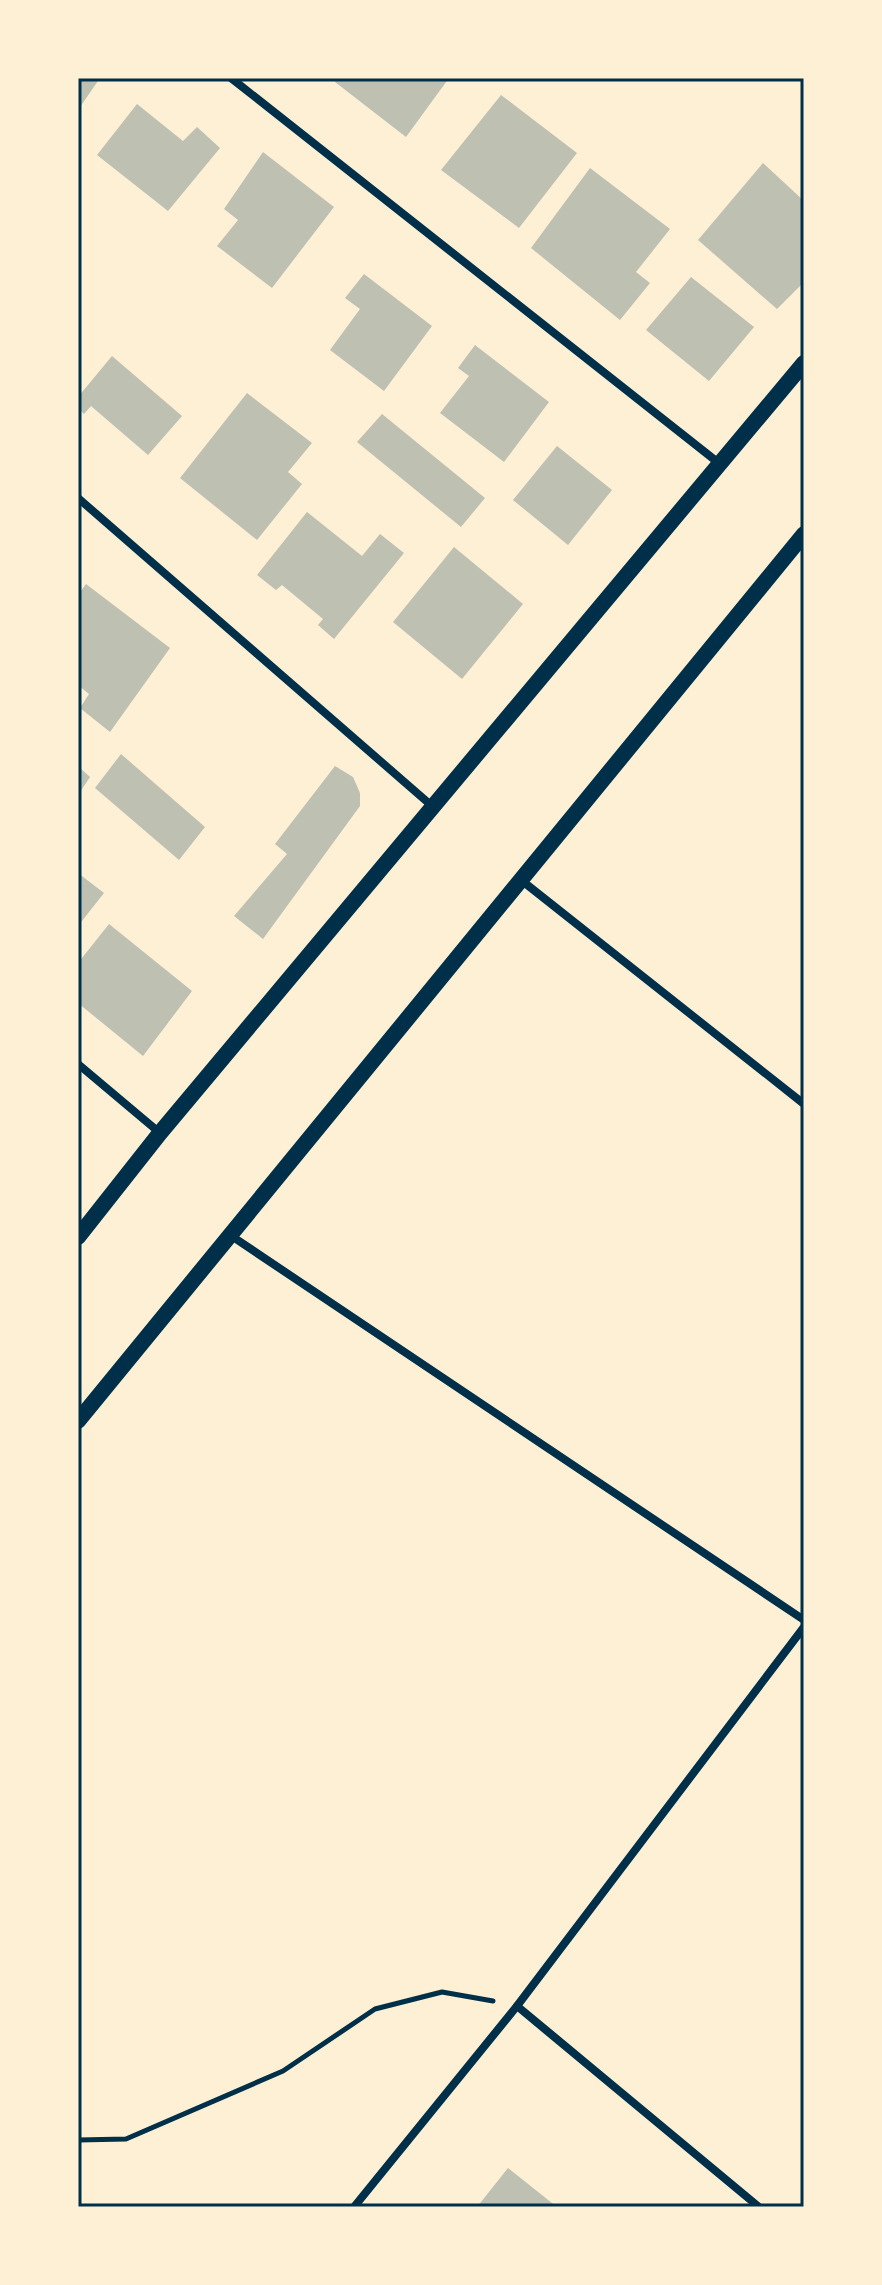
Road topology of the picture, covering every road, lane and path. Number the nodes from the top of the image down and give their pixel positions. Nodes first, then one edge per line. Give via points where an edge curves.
1 (231, 78) edge
2 (804, 363) edge
3 (721, 465) junction
4 (78, 498) edge
5 (804, 534) edge
6 (432, 806) junction
7 (521, 880) junction
8 (78, 1064) edge
9 (803, 1101) edge
10 (160, 1133) junction
11 (229, 1235) junction
12 (78, 1237) edge
13 (78, 1421) edge
14 (804, 1620) edge
15 (804, 1627) edge
16 (517, 2006) junction
17 (78, 2140) edge
18 (354, 2207) edge
19 (759, 2207) edge

1 - 3 street
2 - 3 main road
3 - 6 main road
4 - 6 street
5 - 7 main road
6 - 10 main road
7 - 9 street
7 - 11 main road
8 - 10 street
10 - 12 main road
11 - 13 main road
11 - 14 street
15 - 16 street
16 - 17 path via 442,1992 375,2009 283,2071 126,2139
16 - 18 street
16 - 19 street

